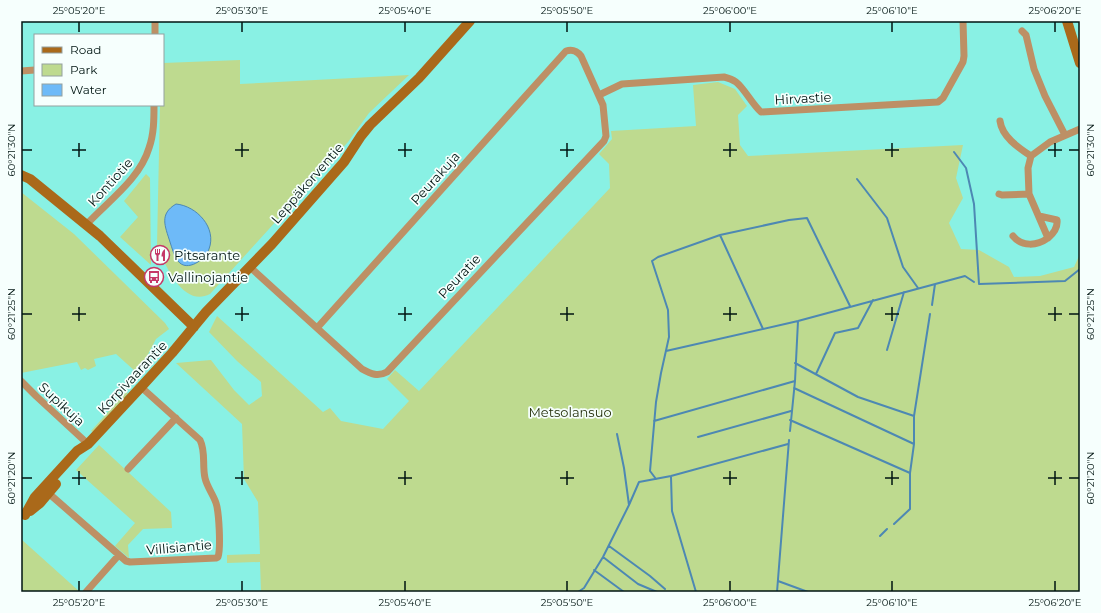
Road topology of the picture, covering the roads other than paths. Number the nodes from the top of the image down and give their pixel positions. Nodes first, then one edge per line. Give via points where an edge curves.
1 (155, 21) edge
2 (470, 21) edge
3 (963, 21) edge
4 (1067, 21) edge
5 (1022, 31) dead end
6 (155, 34) edge
7 (574, 50) joint
8 (1080, 63) edge
9 (34, 70) edge
10 (21, 71) edge
11 (599, 95) junction
12 (154, 106) edge
13 (1000, 121) dead end
14 (1080, 129) edge
15 (1065, 135) junction
16 (1031, 156) junction
17 (21, 175) edge
18 (999, 194) dead end
19 (1029, 194) junction
20 (1039, 216) junction
21 (86, 225) junction
22 (1013, 236) dead end
23 (1048, 238) junction
24 (250, 267) junction
25 (194, 327) junction
26 (317, 328) junction
27 (21, 381) edge
28 (141, 387) junction
29 (176, 418) junction
30 (88, 444) junction
31 (128, 469) dead end
32 (46, 490) junction
33 (23, 517) edge
34 (118, 556) junction
35 (86, 592) edge

1 - 6 street
2 - 24 street, Leppäkorventie via 419,78 370,125 344,162
3 - 11 street, Hirvastie via 964,56 943,98 938,102 761,112 736,82 724,77 622,84
4 - 8 street
5 - 15 street via 1026,35 1042,89
7 - 11 street, Peuratie via 581,56
7 - 26 street, Peurakuja via 566,51
9 - 10 street
11 - 26 street, Peuratie via 603,105 606,136 604,141 387,372 376,375 362,370
12 - 21 street, Kontiotie via 152,137 144,162
13 - 16 street via 1001,127 1015,144
14 - 15 street
15 - 16 street
16 - 19 street via 1028,168
17 - 21 street via 30,179
18 - 19 street
19 - 20 street
20 - 23 street
20 - 23 street via 1057,220 1054,233
21 - 25 street
22 - 23 street via 1023,244 1036,244
24 - 25 street, Leppäkorventie
24 - 26 street, Peuratie
25 - 28 street, Korpivaarantie
27 - 30 street, Supikuja
28 - 29 street, Villisiantie
28 - 30 street, Korpivaarantie
29 - 31 street
29 - 34 street, Villisiantie via 202,444 204,476 218,510 218,557 126,562
30 - 32 street, Korpivaarantie via 82,456
32 - 33 street, Korpivaarantie via 40,502
32 - 34 street, Villisiantie
34 - 35 street

